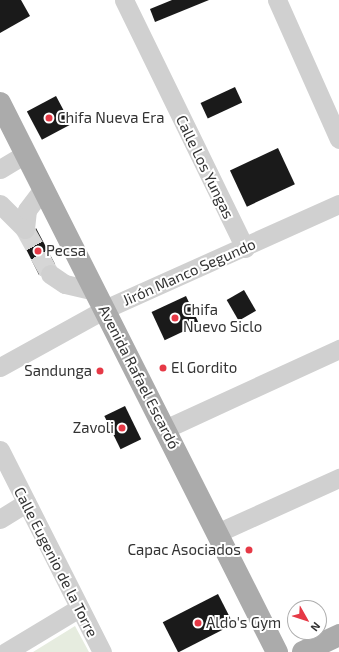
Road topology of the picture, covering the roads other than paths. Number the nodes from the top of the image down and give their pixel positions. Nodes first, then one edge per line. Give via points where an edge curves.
1 (124, 0) edge
2 (277, 0) edge
3 (0, 103) edge
4 (339, 139) edge
5 (25, 154) junction
6 (0, 169) edge
7 (43, 189) junction
8 (0, 204) edge
9 (339, 204) edge
10 (244, 248) junction
11 (50, 274) tunnel mouth
12 (100, 300) junction
13 (339, 349) edge
14 (0, 367) edge
15 (164, 428) junction
16 (0, 450) edge
17 (339, 478) edge
18 (26, 503) junction
19 (0, 519) edge
20 (217, 533) junction
21 (79, 608) junction
22 (339, 635) edge
23 (6, 652) edge
24 (102, 652) edge
25 (277, 652) edge
26 (302, 652) edge

1 - 10 street, Calle Los Yungas
2 - 4 street
3 - 5 main road, Avenida Rafael Escardó
5 - 6 street
5 - 7 main road, Avenida Rafael Escardó
7 - 8 street via 27,210 25,229
7 - 12 main road, Avenida Rafael Escardó
9 - 10 street, Jirón Manco Segundo
10 - 12 street, Jirón Manco Segundo
11 - 12 street
12 - 14 street, Jirón Manco Segundo
12 - 15 main road, Avenida Rafael Escardó
13 - 15 street
15 - 20 main road, Avenida Rafael Escardó
16 - 18 street, Calle Eugenio de la Torre
17 - 20 street
18 - 19 street
18 - 21 street, Calle Eugenio de la Torre
20 - 25 main road, Avenida Rafael Escardó
21 - 23 street
21 - 24 street, Calle Eugenio de la Torre
22 - 26 main road

